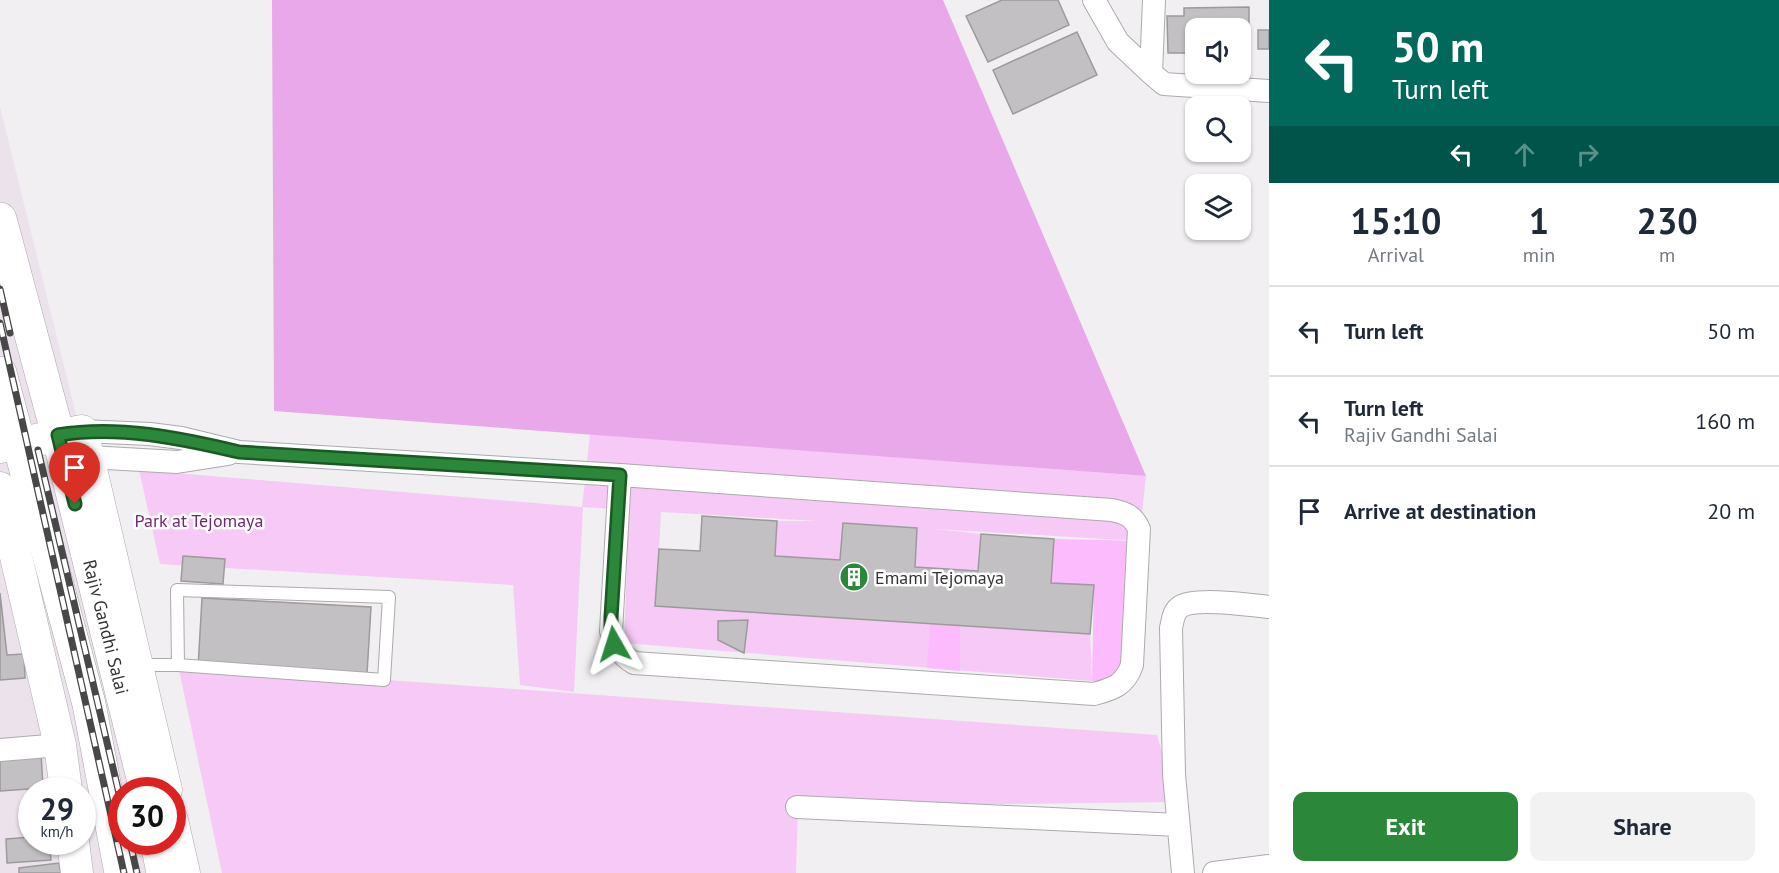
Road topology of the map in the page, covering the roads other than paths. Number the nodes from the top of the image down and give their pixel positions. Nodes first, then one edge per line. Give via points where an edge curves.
1 (1094, 0) edge
2 (1154, 0) edge
3 (1151, 73) junction
4 (1269, 91) edge
5 (0, 219) edge
6 (0, 372) edge
7 (76, 441) junction
8 (10, 445) edge
9 (620, 475) junction
10 (0, 488) edge
11 (1269, 607) edge
12 (137, 665) junction
13 (178, 665) junction
14 (60, 746) junction
15 (0, 750) edge
16 (64, 777) edge
17 (143, 777) edge
18 (163, 777) edge
19 (797, 807) dead end
20 (1178, 825) junction
21 (75, 855) edge
22 (160, 855) edge
23 (180, 855) edge
24 (1269, 866) edge
25 (77, 873) edge
26 (121, 873) edge
27 (163, 873) edge
28 (184, 873) edge
29 (1183, 873) edge
30 (1214, 873) edge

1 - 3 street via 1118,42
2 - 3 street
3 - 4 street via 1164,84
5 - 7 main road, Rajiv Gandhi Salai
6 - 8 main road, Rajiv Gandhi Salai
7 - 8 street
7 - 9 street via 150,434 239,452
7 - 12 street
7 - 17 main road, Rajiv Gandhi Salai
8 - 26 main road, Rajiv Gandhi Salai via 89,704
9 - 9 street via 1126,513 1135,519 1139,529 1132,665 1128,677 1114,689 1094,694 634,663 614,644 611,632
10 - 14 street
11 - 20 street via 1199,603 1181,606 1175,612 1171,628
12 - 13 lane
12 - 18 street
13 - 13 lane via 384,680 388,597 177,591
14 - 15 street
14 - 16 street
19 - 20 street
20 - 29 street
21 - 25 street
22 - 27 main road
23 - 28 street
24 - 30 street

